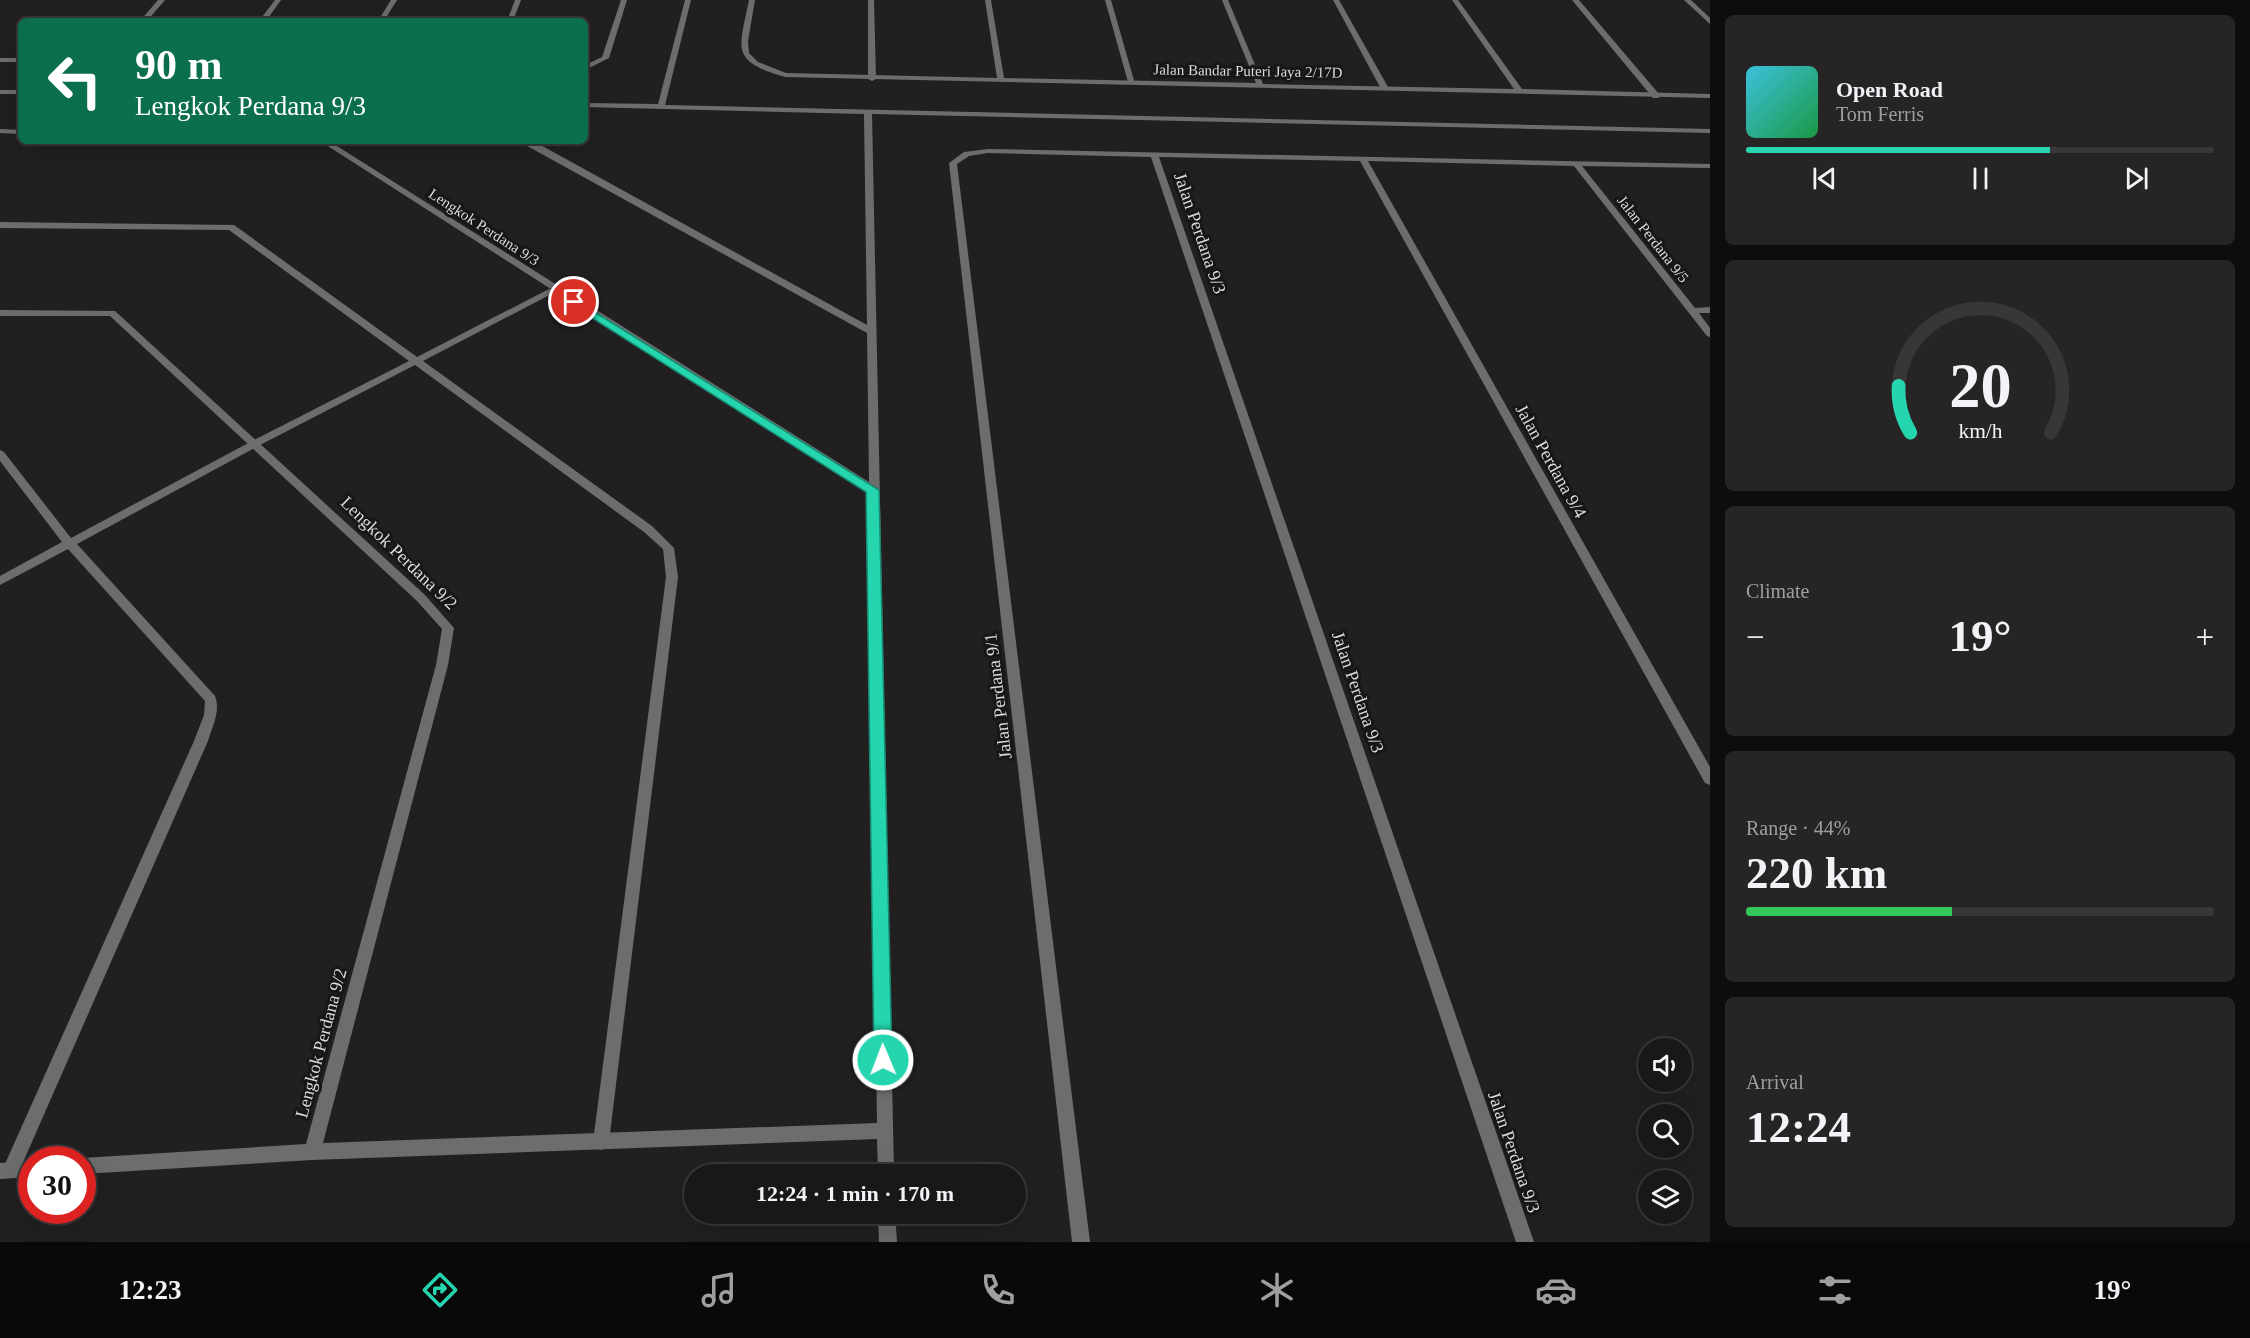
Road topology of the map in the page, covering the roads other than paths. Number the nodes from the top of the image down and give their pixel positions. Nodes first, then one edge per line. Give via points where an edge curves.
1 (162, 0) edge
2 (278, 0) edge
3 (394, 0) edge
4 (518, 0) edge
5 (624, 0) edge
6 (688, 0) edge
7 (752, 0) edge
8 (871, 0) edge
9 (988, 0) edge
10 (1108, 0) edge
11 (1225, 0) edge
12 (1336, 0) edge
13 (1455, 0) edge
14 (1575, 0) edge
15 (1687, 0) edge
16 (146, 18) edge
17 (264, 18) edge
18 (383, 18) edge
19 (511, 18) edge
20 (1710, 22) edge
21 (0, 60) edge
22 (18, 60) edge
23 (588, 66) edge
24 (872, 79) junction
25 (1001, 80) junction
26 (1132, 82) junction
27 (1260, 85) junction
28 (1384, 87) junction
29 (1519, 91) junction
30 (0, 92) edge
31 (18, 92) edge
32 (1656, 96) junction
33 (1710, 96) edge
34 (588, 105) edge
35 (661, 106) junction
36 (868, 111) junction
37 (1710, 131) edge
38 (18, 132) edge
39 (1, 133) edge
40 (329, 144) edge
41 (531, 144) edge
42 (1154, 155) junction
43 (1363, 160) junction
44 (1575, 162) junction
45 (1710, 166) edge
46 (0, 225) edge
47 (554, 290) junction
48 (1710, 310) edge
49 (1692, 311) junction
50 (0, 313) edge
51 (871, 331) junction
52 (1710, 334) edge
53 (417, 361) junction
54 (256, 443) junction
55 (0, 454) edge
56 (873, 490) junction
57 (70, 544) junction
58 (0, 582) edge
59 (1710, 779) edge
60 (884, 1131) junction
61 (601, 1142) junction
62 (312, 1152) junction
63 (886, 1164) edge
64 (96, 1165) edge
65 (6, 1171) edge
66 (887, 1224) edge
67 (888, 1242) edge
68 (1082, 1242) edge
69 (1525, 1242) edge

1 - 16 street
2 - 17 street
3 - 18 street
4 - 19 street
5 - 23 street via 605,58
6 - 35 street
7 - 24 street, Jalan Bandar Puteri Jaya 2/17D via 744,40 745,54 755,64 785,75
8 - 24 street
9 - 25 street
10 - 26 street
11 - 27 street
12 - 28 street
13 - 29 street
14 - 32 street
15 - 20 street
21 - 22 street
24 - 25 street, Jalan Bandar Puteri Jaya 2/17D
25 - 26 street, Jalan Bandar Puteri Jaya 2/17D
26 - 27 street, Jalan Bandar Puteri Jaya 2/17D
27 - 28 street, Jalan Bandar Puteri Jaya 2/17D
28 - 29 street, Jalan Bandar Puteri Jaya 2/17D
29 - 32 street, Jalan Bandar Puteri Jaya 2/17D
30 - 31 street
32 - 33 street, Jalan Bandar Puteri Jaya 2/17D
34 - 35 street
35 - 36 street
36 - 37 street
36 - 51 street
38 - 39 street
40 - 47 street, Lengkok Perdana 9/3
41 - 51 street
42 - 43 street
42 - 68 street, Jalan Perdana 9/1 via 988,151 967,154 953,163
42 - 69 street, Jalan Perdana 9/3
43 - 44 street
43 - 59 street, Jalan Perdana 9/4
44 - 45 street
44 - 49 street, Jalan Perdana 9/5
46 - 53 street via 231,227
47 - 53 street
47 - 56 street, Lengkok Perdana 9/3
48 - 49 street
49 - 52 street, Jalan Perdana 9/5
50 - 54 street, Lengkok Perdana 9/2 via 112,313
51 - 56 street
53 - 54 street
53 - 61 street via 668,548 672,577
54 - 57 street
54 - 62 street, Lengkok Perdana 9/2 via 422,598 448,628 439,677
55 - 57 street
56 - 60 street
57 - 58 street
57 - 65 street via 211,700 210,715
60 - 61 street
60 - 63 street
61 - 62 street
62 - 64 street
66 - 67 street

